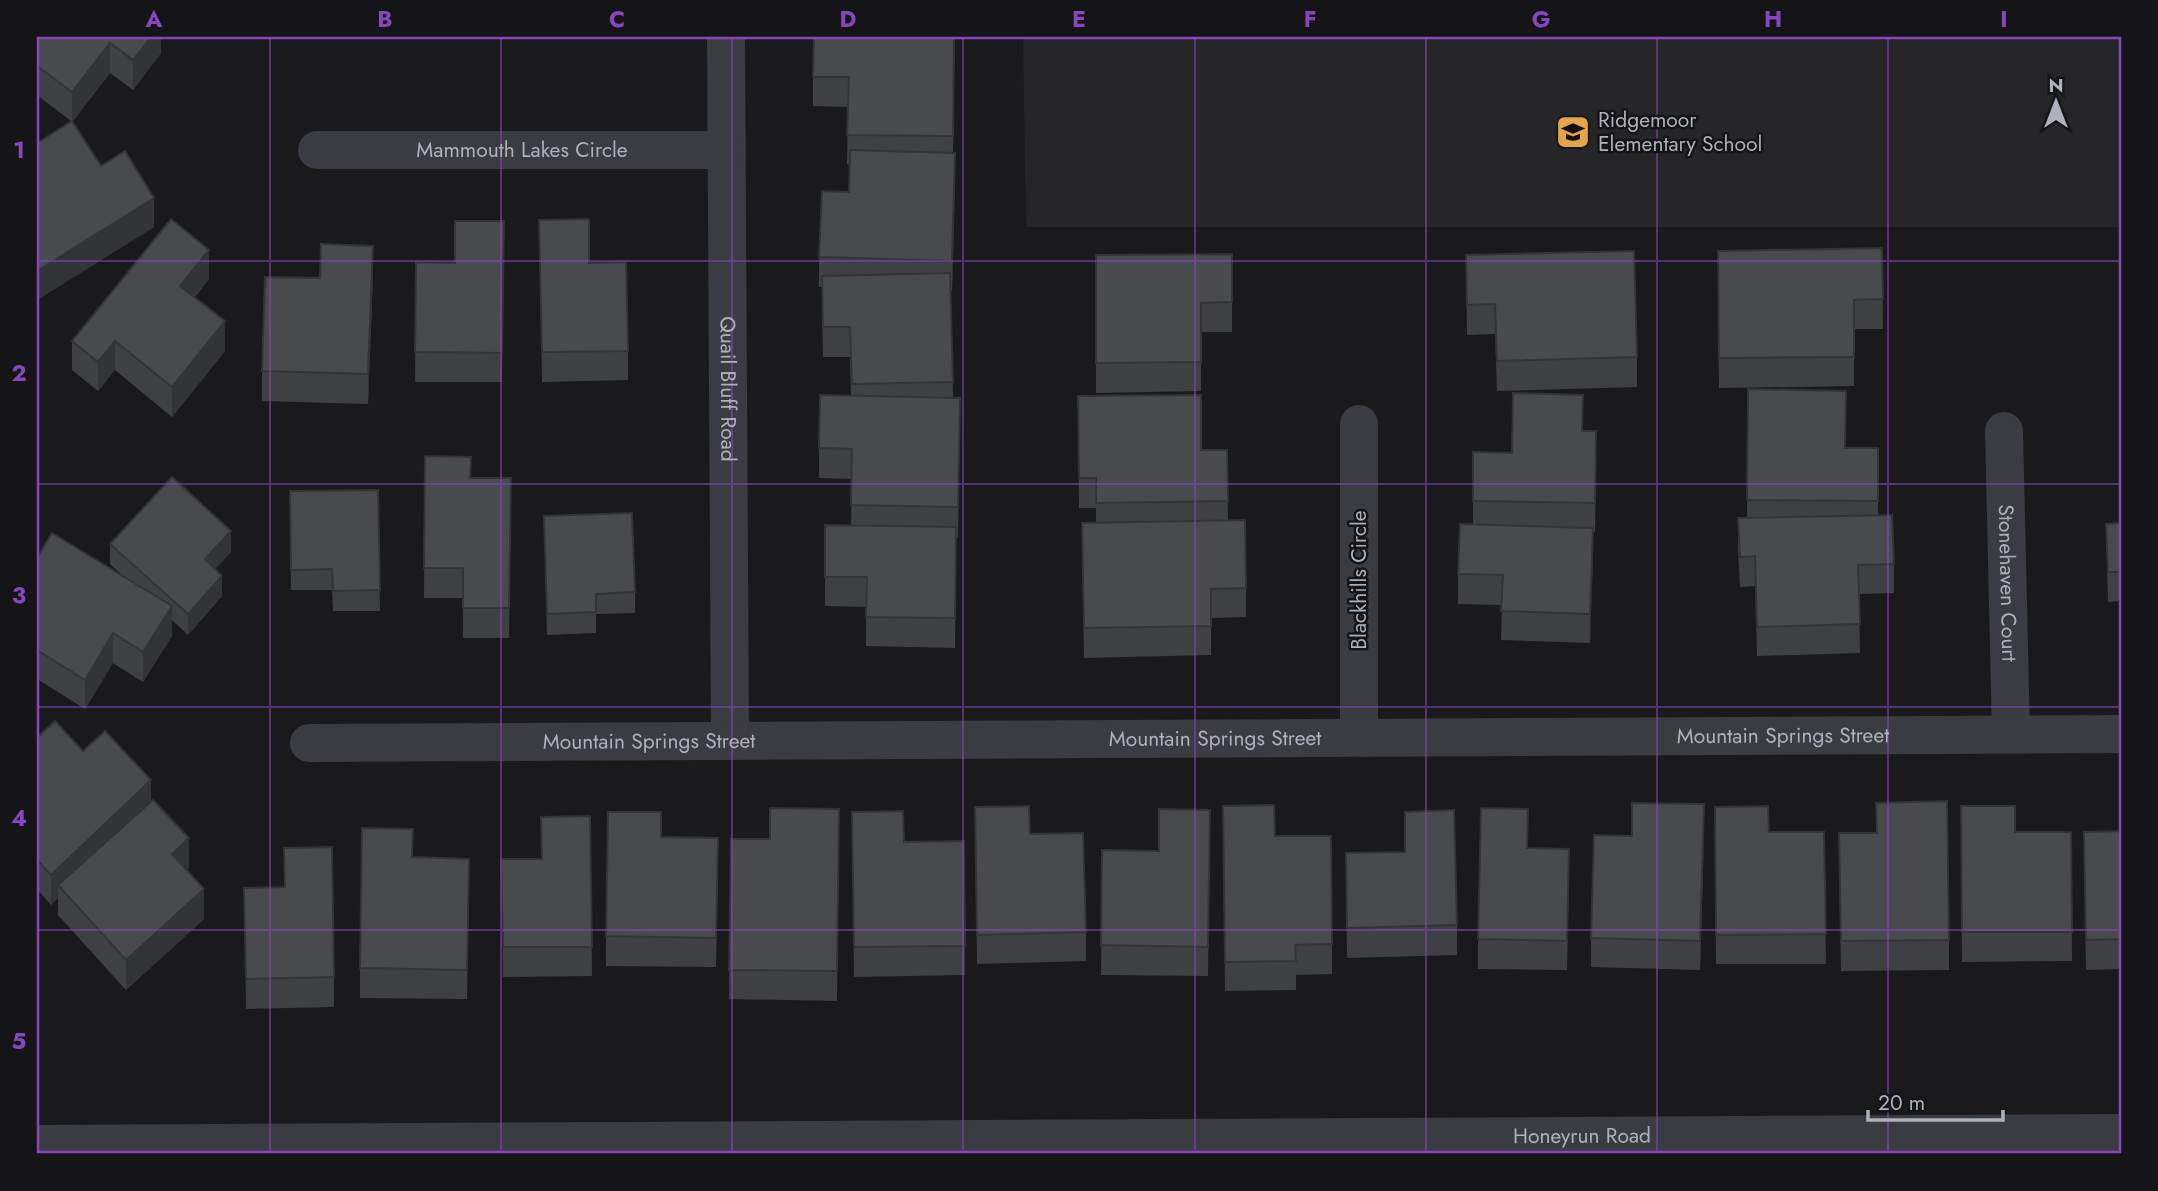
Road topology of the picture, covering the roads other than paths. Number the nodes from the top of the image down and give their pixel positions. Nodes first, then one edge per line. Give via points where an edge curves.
1 (726, 37) edge
2 (317, 150) dead end
3 (726, 150) junction
4 (1359, 424) dead end
5 (2004, 431) dead end
6 (2011, 734) junction
7 (2121, 734) edge
8 (1359, 737) junction
9 (730, 740) junction
10 (309, 743) dead end
11 (2121, 1133) edge
12 (37, 1144) edge

1 - 3 street, Quail Bluff Road
2 - 3 street, Mammouth Lakes Circle
3 - 9 street, Quail Bluff Road
4 - 8 street, Blackhills Circle
5 - 6 street, Stonehaven Court
6 - 7 street, Mountain Springs Street
6 - 8 street, Mountain Springs Street
8 - 9 street, Mountain Springs Street
9 - 10 street, Mountain Springs Street
11 - 12 street, Honeyrun Road

